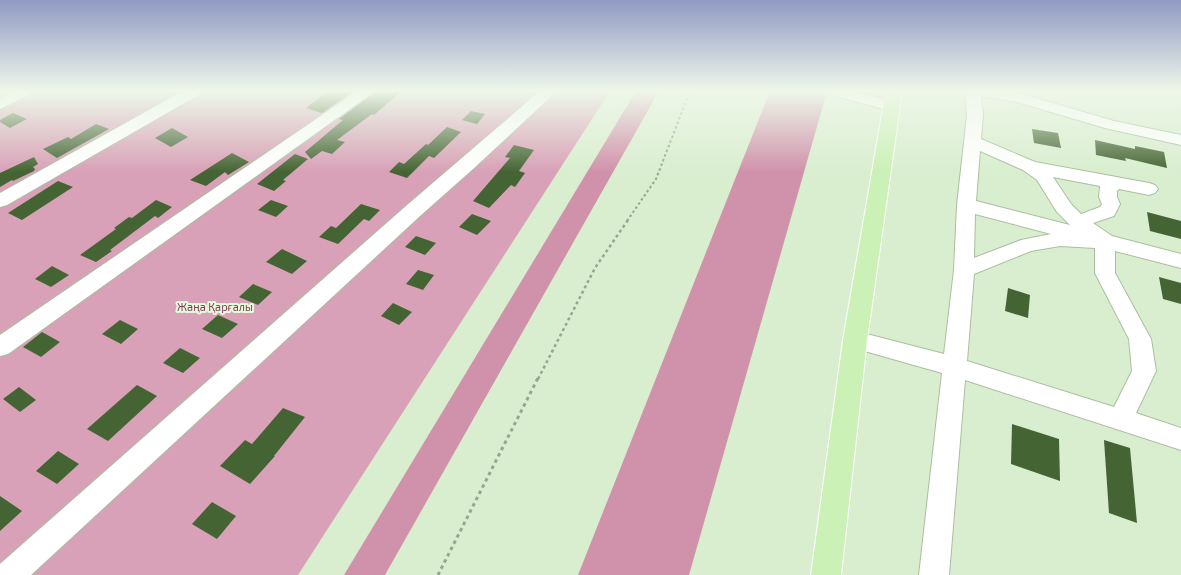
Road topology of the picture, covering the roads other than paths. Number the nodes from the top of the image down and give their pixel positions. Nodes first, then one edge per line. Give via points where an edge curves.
1 (147, 118) edge
2 (329, 118) edge
3 (521, 118) edge
4 (889, 118) edge
5 (975, 118) edge
6 (1087, 118) edge
7 (1181, 140) edge
8 (972, 141) junction
9 (1029, 166) junction
10 (1117, 183) junction
11 (1149, 188) dead end
12 (0, 201) edge
13 (966, 206) junction
14 (1078, 222) junction
15 (1105, 241) junction
16 (1181, 261) edge
17 (964, 270) junction
18 (855, 340) junction
19 (0, 347) edge
20 (955, 366) junction
21 (1120, 419) junction
22 (1181, 439) edge
23 (10, 575) edge
24 (826, 575) edge
25 (934, 575) edge

1 - 12 street
2 - 19 street
3 - 23 street via 413,211
4 - 18 main road
5 - 8 street
6 - 7 street
8 - 9 street
8 - 13 street
9 - 10 street
9 - 14 street via 1044,176 1064,208
10 - 11 street
10 - 14 street via 1108,188 1111,204 1108,210
13 - 15 street
13 - 17 street
14 - 15 street
15 - 16 street
15 - 17 street via 1060,239 1028,245
15 - 21 street via 1105,273 1140,339 1144,371
17 - 20 street
18 - 20 street
18 - 24 main road
20 - 21 street
20 - 25 street
21 - 22 street

